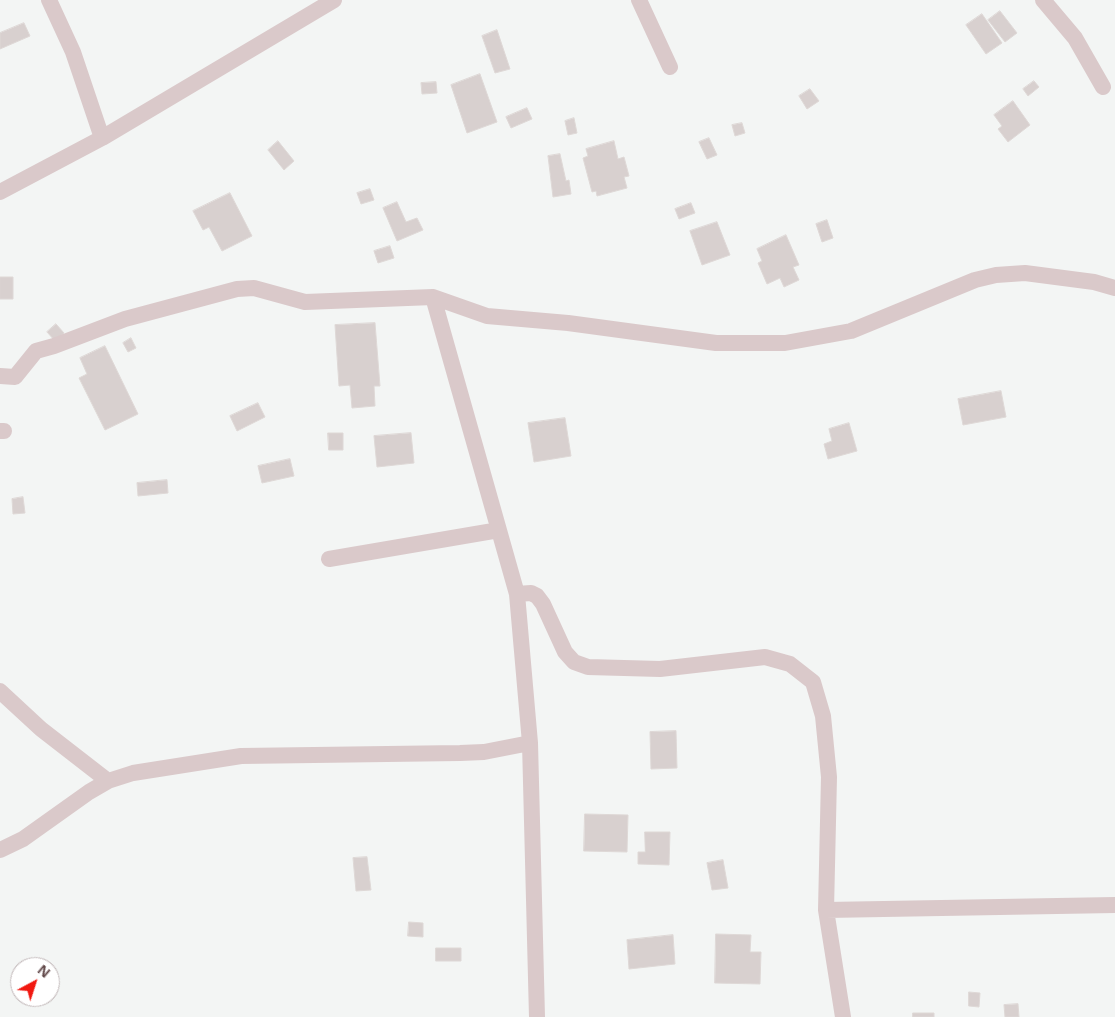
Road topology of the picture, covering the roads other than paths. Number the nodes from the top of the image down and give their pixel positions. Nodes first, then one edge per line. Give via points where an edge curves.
1 (49, 0) edge
2 (334, 0) edge
3 (639, 0) edge
4 (1044, 0) edge
5 (670, 67) dead end
6 (1103, 87) dead end
7 (102, 138) junction
8 (0, 192) edge
9 (1115, 288) edge
10 (432, 297) junction
11 (0, 376) edge
12 (499, 530) junction
13 (329, 559) dead end
14 (517, 594) junction
15 (0, 691) edge
16 (530, 743) junction
17 (108, 782) junction
18 (0, 850) edge
19 (1115, 905) edge
20 (826, 910) junction
21 (537, 1017) edge
22 (843, 1017) edge

1 - 7 street via 73,52
2 - 7 street
3 - 5 street
4 - 6 street via 1075,38
7 - 8 street
9 - 10 street via 1025,273 996,275 974,280 851,331 785,343 716,343 568,323 487,316
10 - 11 street via 304,302 254,288 237,289 125,319 36,351 15,377
10 - 12 street
12 - 13 street
12 - 14 street
14 - 16 street
14 - 20 street via 537,596 544,604 565,652 574,662 588,667 660,669 765,657 790,664 813,682 823,716 829,777
15 - 17 street
16 - 17 street via 484,752 241,756 133,773
16 - 21 street
17 - 18 street via 23,839
19 - 20 street
20 - 22 street

